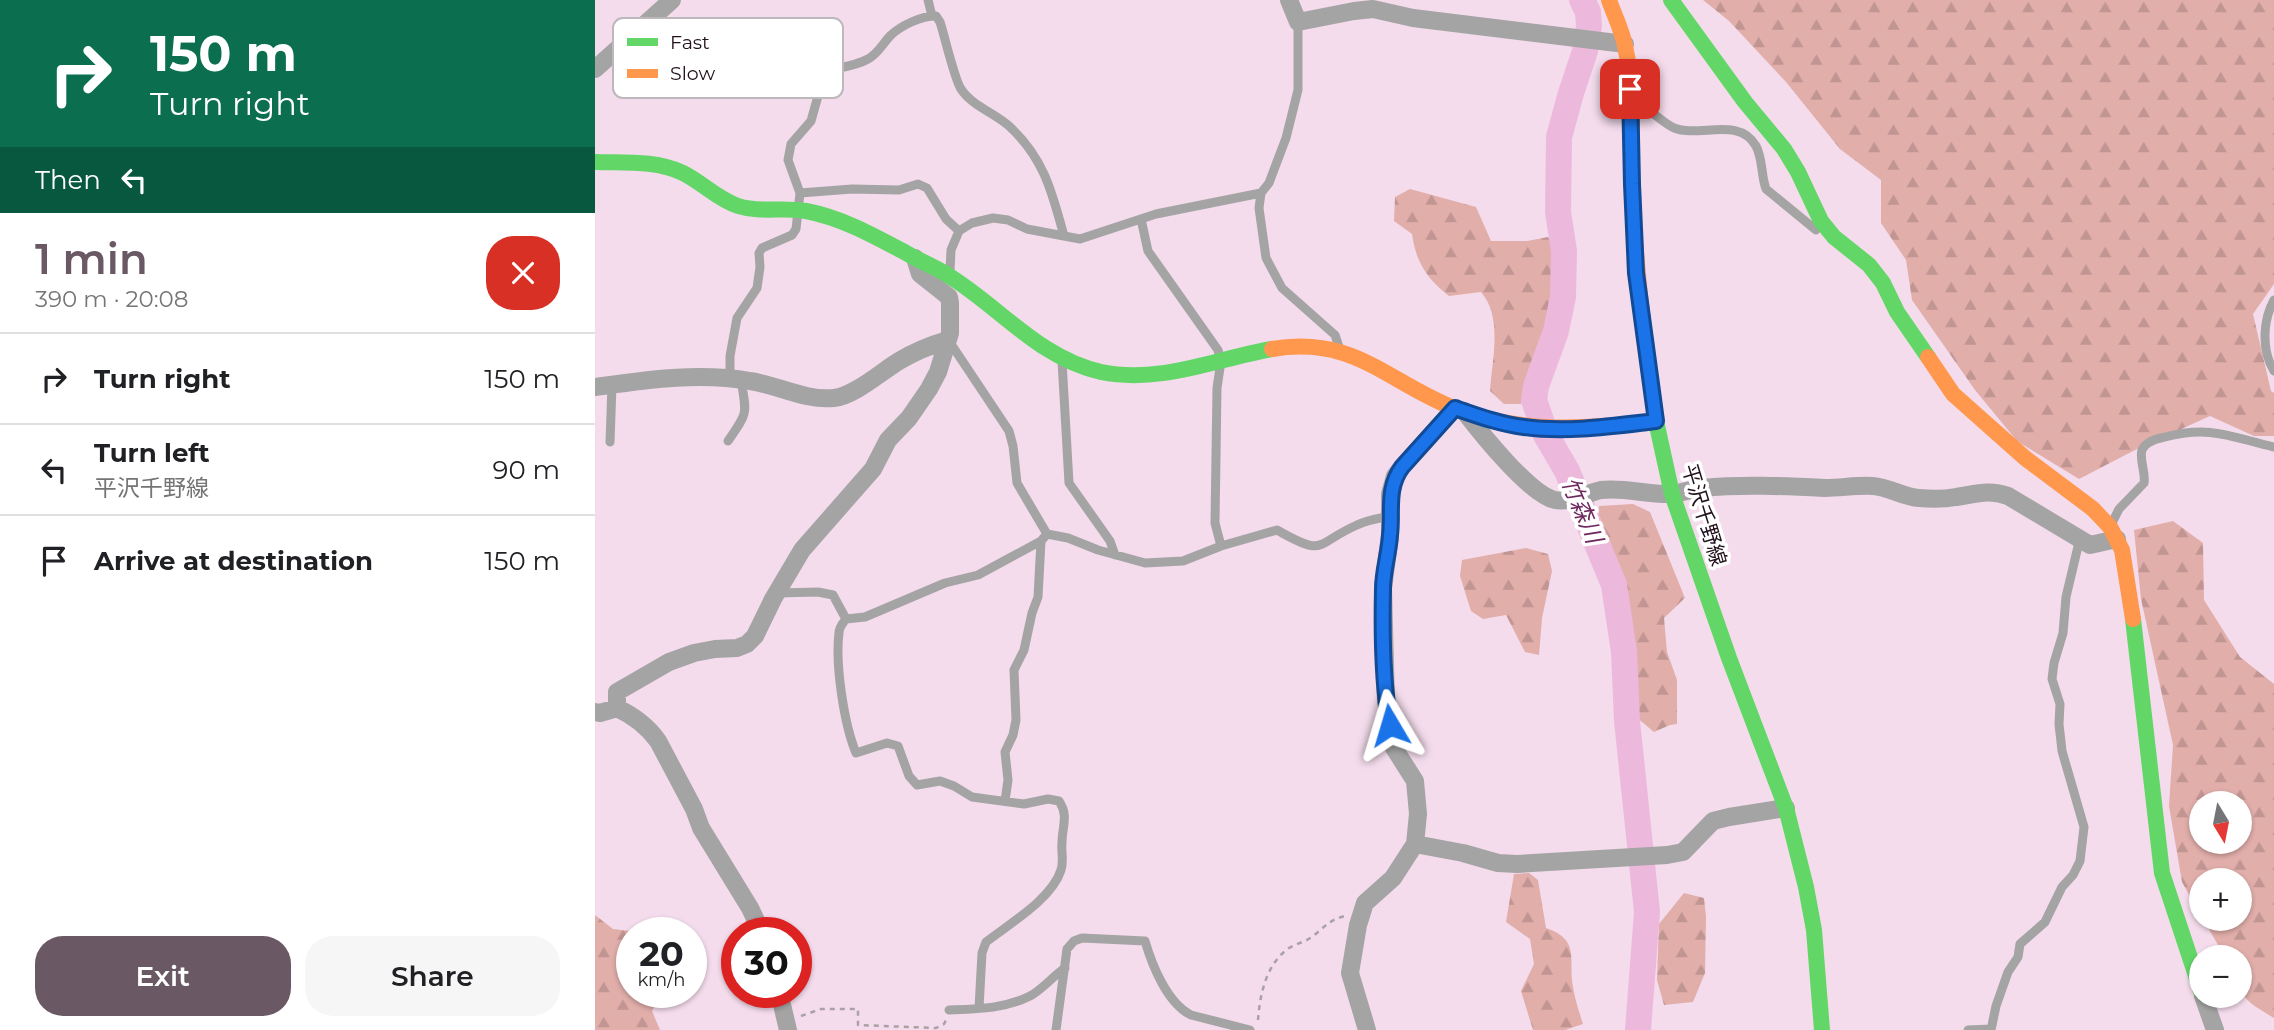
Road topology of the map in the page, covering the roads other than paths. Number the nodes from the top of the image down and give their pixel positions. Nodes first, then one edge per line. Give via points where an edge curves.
1 (672, 0) edge
2 (929, 0) edge
3 (1289, 0) edge
4 (1609, 0) edge
5 (1671, 0) edge
6 (932, 16) junction
7 (652, 18) edge
8 (1298, 22) junction
9 (1625, 44) junction
10 (613, 53) edge
11 (843, 66) edge
12 (595, 69) edge
13 (817, 98) edge
14 (1632, 105) junction
15 (595, 162) edge
16 (800, 193) junction
17 (1261, 193) junction
18 (799, 210) junction
19 (1142, 219) junction
20 (959, 231) junction
21 (1831, 233) junction
22 (1064, 236) junction
23 (915, 258) junction
24 (950, 276) junction
25 (2274, 300) edge
26 (948, 340) junction
27 (1341, 352) junction
28 (1062, 357) junction
29 (1221, 361) junction
30 (2274, 371) edge
31 (736, 380) junction
32 (603, 386) edge
33 (1460, 410) junction
34 (1656, 421) junction
35 (729, 441) dead end
36 (610, 442) dead end
37 (2274, 447) edge
38 (1672, 494) junction
39 (1391, 515) junction
40 (2113, 533) junction
41 (1044, 538) junction
42 (2080, 538) junction
43 (1220, 546) junction
44 (1115, 555) junction
45 (777, 593) junction
46 (846, 619) junction
47 (617, 708) junction
48 (595, 712) edge
49 (1006, 802) junction
50 (1786, 808) junction
51 (1415, 844) junction
52 (754, 917) edge
53 (2189, 954) edge
54 (1065, 968) junction
55 (783, 1008) edge
56 (2207, 1008) edge
57 (979, 1009) junction
58 (949, 1010) road end
59 (787, 1026) edge
60 (1056, 1030) edge
61 (1250, 1030) edge
62 (1367, 1030) edge
63 (1822, 1030) edge
64 (1968, 1030) edge
65 (1991, 1030) edge
66 (2215, 1030) edge

1 - 7 street
2 - 6 lane
3 - 8 street
4 - 9 street, 平沢千野線
5 - 21 street via 1784,149
6 - 11 lane via 900,28 865,61
6 - 22 lane via 940,22 961,89 1008,125 1040,162
8 - 9 street via 1373,9
8 - 17 lane via 1298,90 1286,138
9 - 14 street, 平沢千野線
10 - 12 street
13 - 16 lane via 811,121 791,144 788,160
14 - 21 lane via 1639,104 1675,128 1727,129 1751,139 1766,190 1816,230
14 - 34 street, 平沢千野線 via 1636,273
15 - 18 street via 649,163 684,174 738,206 759,211
16 - 18 lane
16 - 20 lane via 899,190 918,184 927,188
17 - 19 lane
17 - 27 lane via 1266,258 1282,288 1335,335
18 - 23 street via 828,216
18 - 31 lane via 792,235 759,253 757,288 737,318 730,356
19 - 22 lane via 1088,238
19 - 29 lane via 1148,251 1218,350
20 - 22 lane via 993,218
20 - 24 lane via 951,250
21 - 40 street via 1883,283 1897,312 1953,394 2025,458 2093,509
23 - 24 street
23 - 26 street via 920,274 949,297
24 - 28 street
25 - 30 lane via 2265,326 2267,355
26 - 31 street via 902,360 844,396 802,395
26 - 41 lane via 1009,431 1017,483
26 - 45 street via 929,389 888,440 873,468 802,550
27 - 29 street via 1283,346
27 - 33 street via 1359,356 1423,395
28 - 29 street via 1112,374 1139,376 1182,372
28 - 44 lane via 1069,483
29 - 43 lane via 1215,523
31 - 32 street via 674,377
31 - 35 lane via 746,409
32 - 36 lane
33 - 34 street via 1525,427 1567,429
33 - 38 street via 1514,470 1555,500 1603,490
33 - 39 street via 1395,476
34 - 38 street, 平沢千野線
37 - 40 lane via 2201,430 2150,442 2141,453 2144,483 2119,509
38 - 42 street via 1701,488 1797,485 1870,485 1918,498 1996,492
38 - 50 street, 平沢千野線
39 - 43 lane via 1358,524 1317,547 1303,545 1277,530
39 - 51 street via 1383,588 1386,702 1394,748 1417,788
40 - 42 street via 2090,545
40 - 53 street via 2122,550 2136,634 2162,873
41 - 44 lane via 1068,538
41 - 46 lane via 978,575 945,583 865,617
41 - 49 lane via 1038,597 1014,670 1016,720 1005,752
42 - 65 lane via 2052,679 2060,704 2062,751 2084,827 2080,861 2045,922 2020,944
43 - 44 lane via 1184,561 1145,563
45 - 46 lane via 833,595
45 - 47 street via 747,644 669,662 617,692
46 - 49 lane via 838,630 841,687 856,753 887,743 898,746 917,785 940,781 972,797
47 - 48 street
47 - 52 street via 653,734 701,828
49 - 57 lane via 1059,801 1066,820 1063,858 1061,872 1044,896 986,942
50 - 51 street via 1713,821 1683,852 1667,855 1517,864
50 - 63 street, 平沢千野線 via 1814,930
51 - 62 street via 1392,878 1365,904 1356,935 1350,973
54 - 57 lane via 1032,995 1001,1007
54 - 60 lane
54 - 61 lane via 1067,949 1082,938 1145,941 1155,972 1183,1010
55 - 59 street
56 - 66 street
57 - 58 lane
64 - 65 lane

